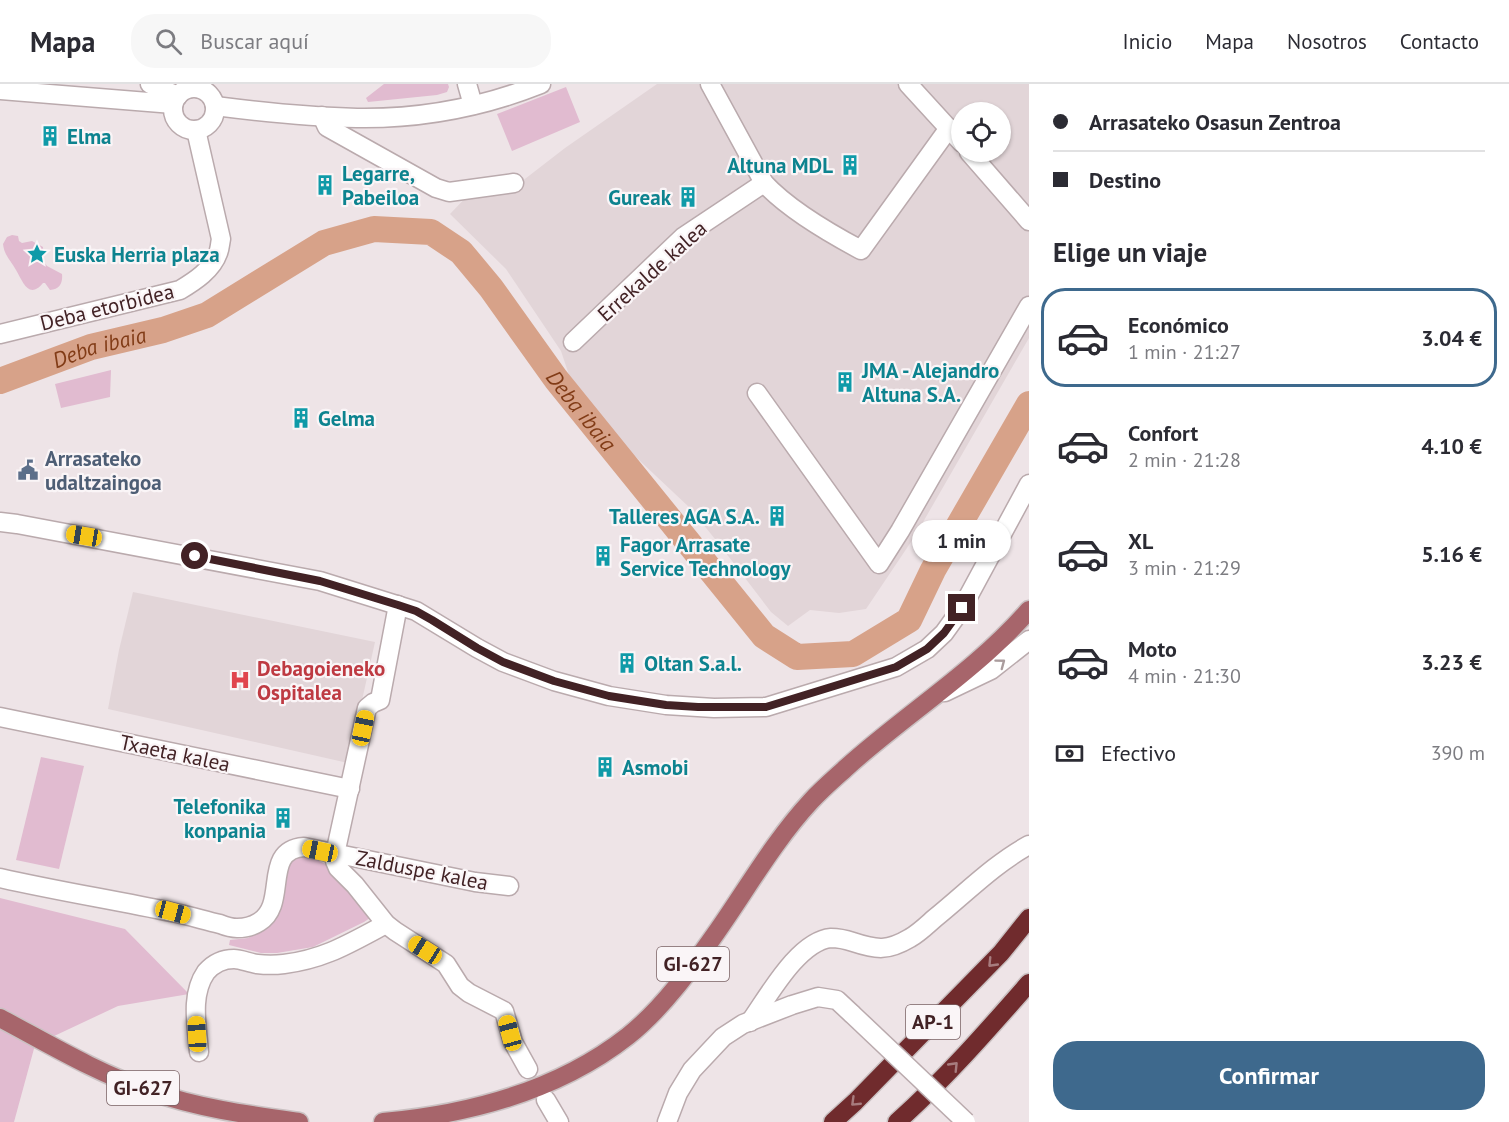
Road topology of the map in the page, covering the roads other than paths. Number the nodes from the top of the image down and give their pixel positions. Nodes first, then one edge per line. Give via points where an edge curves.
1 (150, 84) edge
2 (467, 84) edge
3 (541, 84) edge
4 (710, 84) edge
5 (908, 84) edge
6 (0, 90) edge
7 (183, 93) edge
8 (473, 105) junction
9 (215, 106) junction
10 (322, 116) junction
11 (949, 128) junction
12 (196, 130) junction
13 (951, 130) edge
14 (978, 162) edge
15 (514, 183) dead end
16 (764, 183) junction
17 (1029, 221) edge
18 (1026, 316) edge
19 (4, 330) edge
20 (573, 342) dead end
21 (757, 393) dead end
22 (1029, 484) edge
23 (0, 522) edge
24 (398, 605) junction
25 (1029, 610) edge
26 (1029, 640) edge
27 (932, 698) junction
28 (0, 717) edge
29 (350, 789) junction
30 (1029, 845) edge
31 (335, 854) junction
32 (0, 878) edge
33 (509, 886) dead end
34 (1029, 918) edge
35 (386, 924) junction
36 (1029, 983) edge
37 (0, 1018) edge
38 (750, 1022) junction
39 (199, 1052) dead end
40 (528, 1069) dead end
41 (546, 1100) dead end
42 (299, 1122) edge
43 (383, 1122) edge
44 (559, 1122) edge
45 (667, 1122) edge
46 (833, 1122) edge
47 (897, 1122) edge
48 (966, 1122) edge

1 - 7 street
2 - 8 street
3 - 8 street
4 - 16 street
5 - 11 street
6 - 7 street
7 - 9 street via 198,88
7 - 12 street via 173,111 174,118 183,128
8 - 10 street via 403,116
9 - 10 street
9 - 12 street via 213,120
10 - 15 street via 327,128 436,188 449,192
11 - 13 street
11 - 16 street via 861,250 827,232
12 - 19 street, Deba etorbidea via 221,239 209,268 180,290
14 - 17 street
16 - 20 street, Errekalde kalea via 683,237
18 - 21 street via 879,564
22 - 24 street via 962,608 927,649 896,667 766,707 666,705 609,696 554,681 503,662 416,611
23 - 24 street via 320,581
24 - 29 street, Zalduspe kalea via 380,700 368,708
25 - 27 main road, GI-627 via 996,646
27 -> 26 street via 992,670
27 - 43 main road, GI-627 via 870,746 812,800 674,990 628,1036 577,1071 528,1092 440,1115
28 - 29 street, Txaeta kalea
29 - 31 street, Zalduspe kalea
30 - 38 street via 1013,853 912,937 892,947 871,948 830,938 811,945 790,964
31 - 32 street via 304,848 288,851 280,864 270,912 261,921 236,928
31 - 33 street, Zalduspe kalea
31 - 35 street, Zalduspe kalea via 338,868
34 -> 46 highway, AP-1 via 1001,953
35 - 39 street via 317,958 283,964 234,959 211,967 197,990
35 - 40 street, Zalduspe kalea via 446,964 469,993 504,1011 513,1042
47 -> 36 highway, AP-1
37 - 42 main road, GI-627 via 99,1070 150,1091 203,1106
38 - 45 street via 723,1037 692,1070
38 - 48 street, bridge via 818,997 837,1000
41 - 44 street

